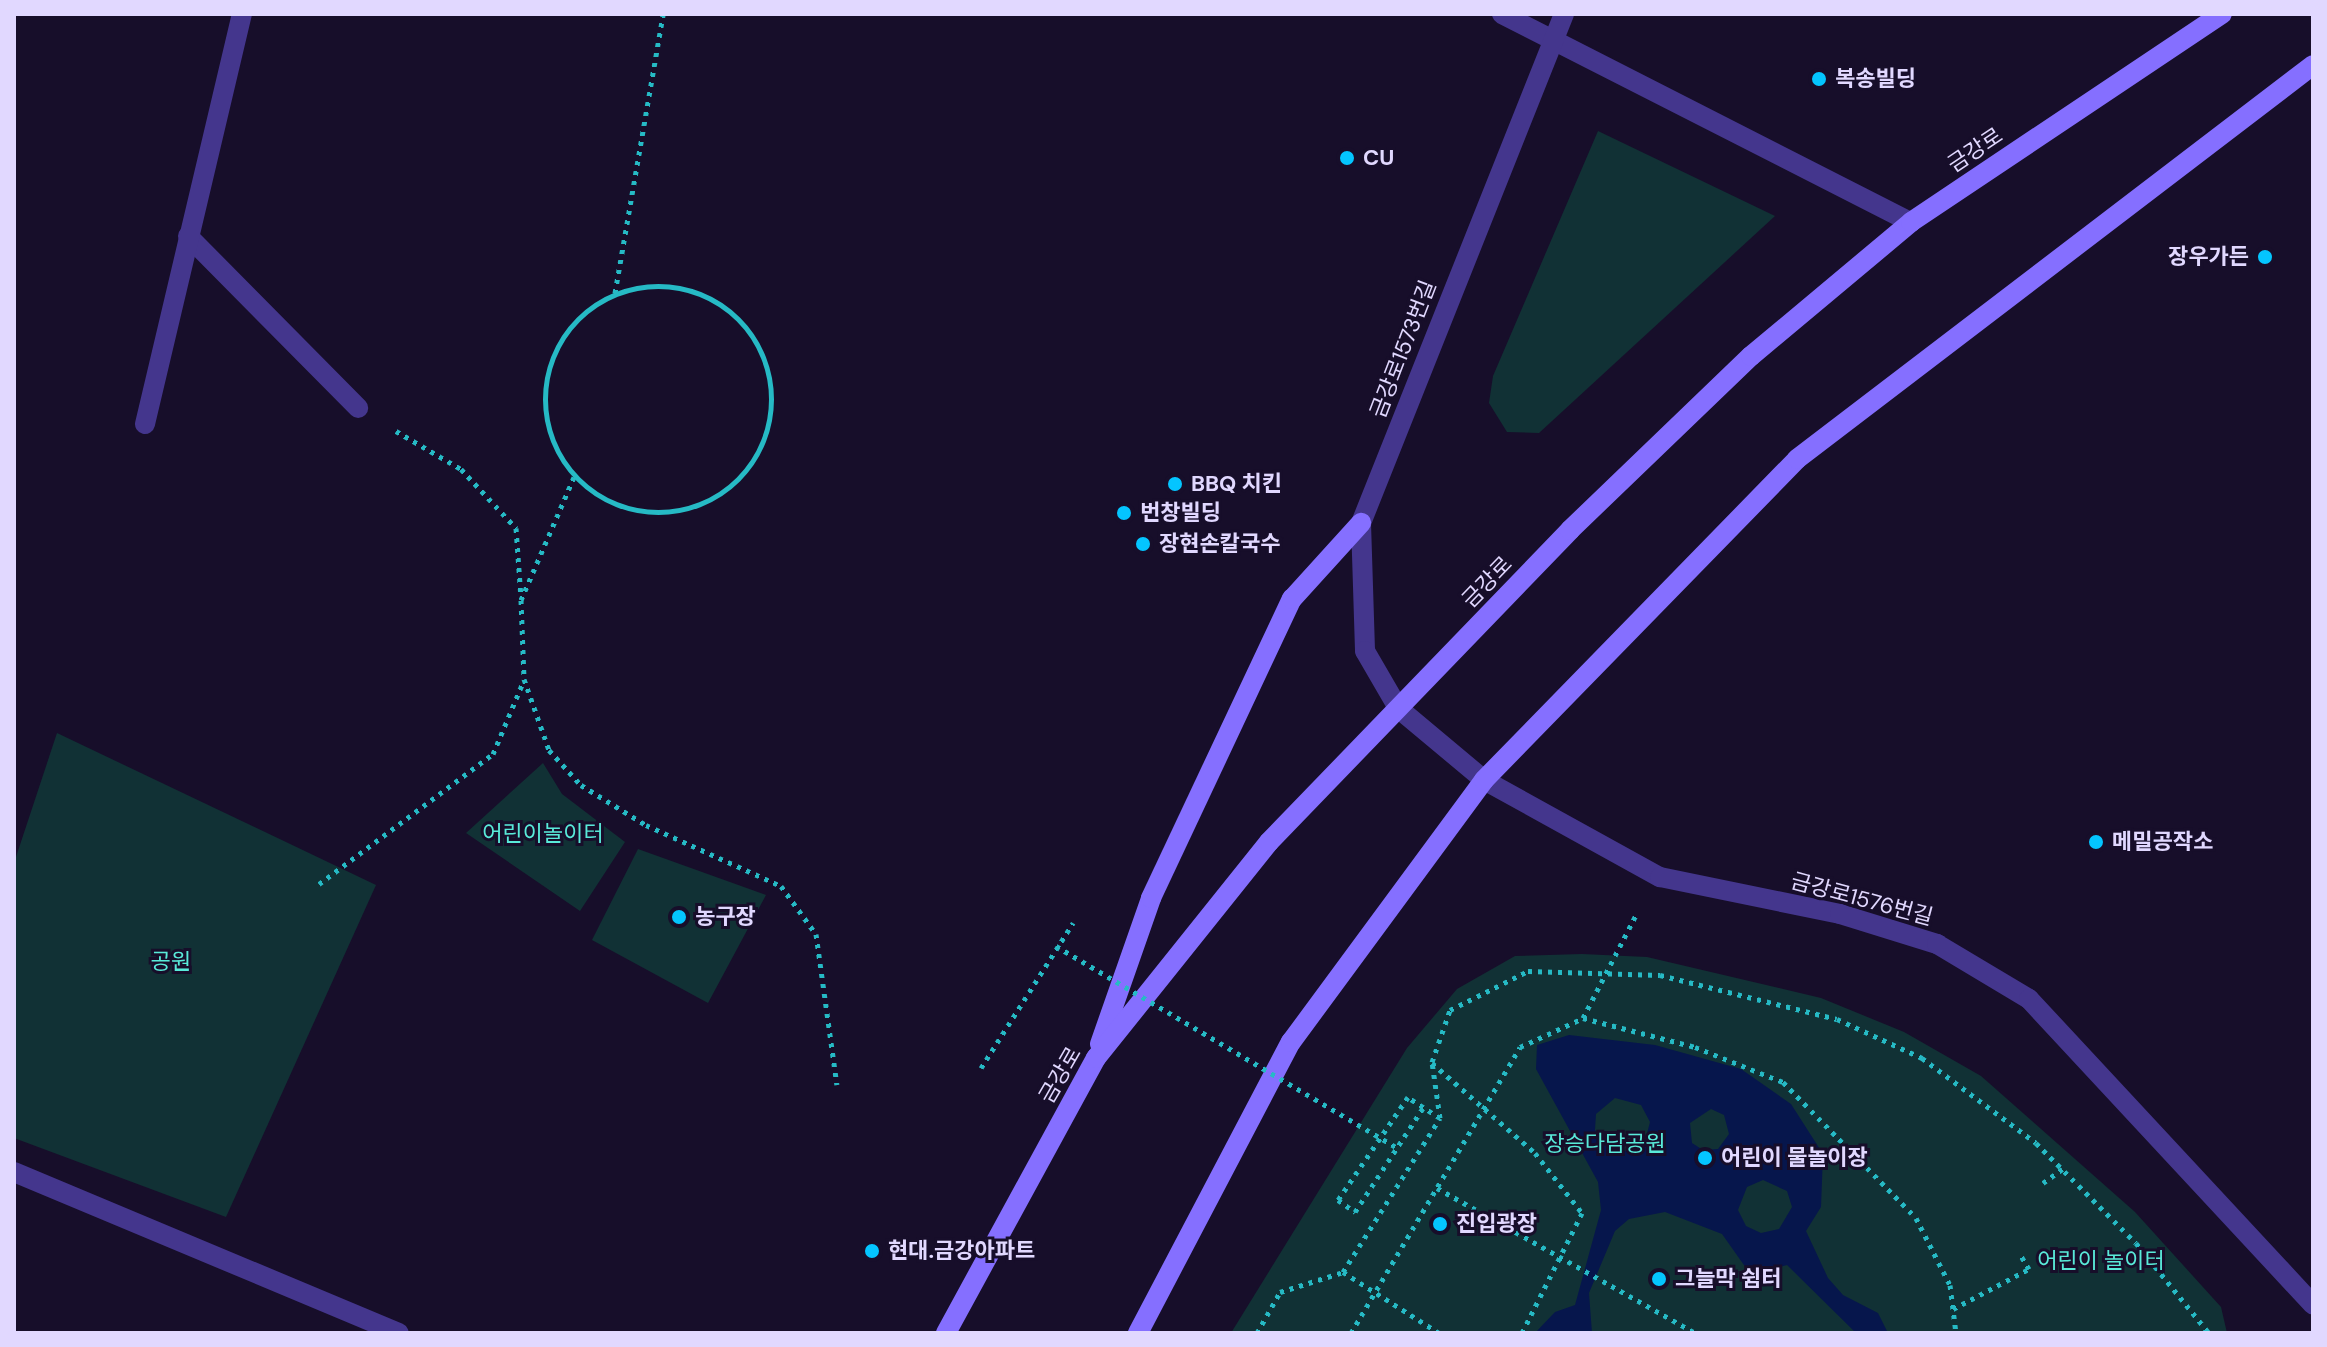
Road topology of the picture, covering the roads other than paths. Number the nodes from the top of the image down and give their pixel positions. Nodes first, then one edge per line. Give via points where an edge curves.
1 (242, 14) edge
2 (1502, 14) edge
3 (1564, 14) edge
4 (2222, 14) edge
5 (1550, 38) junction
6 (2313, 65) edge
7 (1911, 222) junction
8 (188, 236) junction
9 (358, 408) road end
10 (145, 424) dead end
11 (1361, 523) junction
12 (1398, 708) junction
13 (1484, 780) junction
14 (1096, 1058) junction
15 (14, 1172) edge
16 (2313, 1305) edge
17 (399, 1333) edge
18 (946, 1333) edge
19 (1138, 1333) edge

1 - 8 street
2 - 5 street
3 - 5 street, 금강로1573번길
4 - 7 main road, 금강로
5 - 7 street
5 - 11 street, 금강로1573번길
6 - 13 main road via 1797,459
7 - 12 main road, 금강로 via 1740,367
8 - 9 street
8 - 10 street
11 - 12 street, 금강로1573번길 via 1365,651
11 - 14 main road via 1292,599 1151,898
12 - 13 street, 금강로1576번길
12 - 14 main road, 금강로 via 1269,842
13 - 16 street, 금강로1576번길 via 1660,877 1840,914 1937,944 2029,999
13 - 19 main road via 1291,1042
14 - 18 main road, 금강로
15 - 17 street

